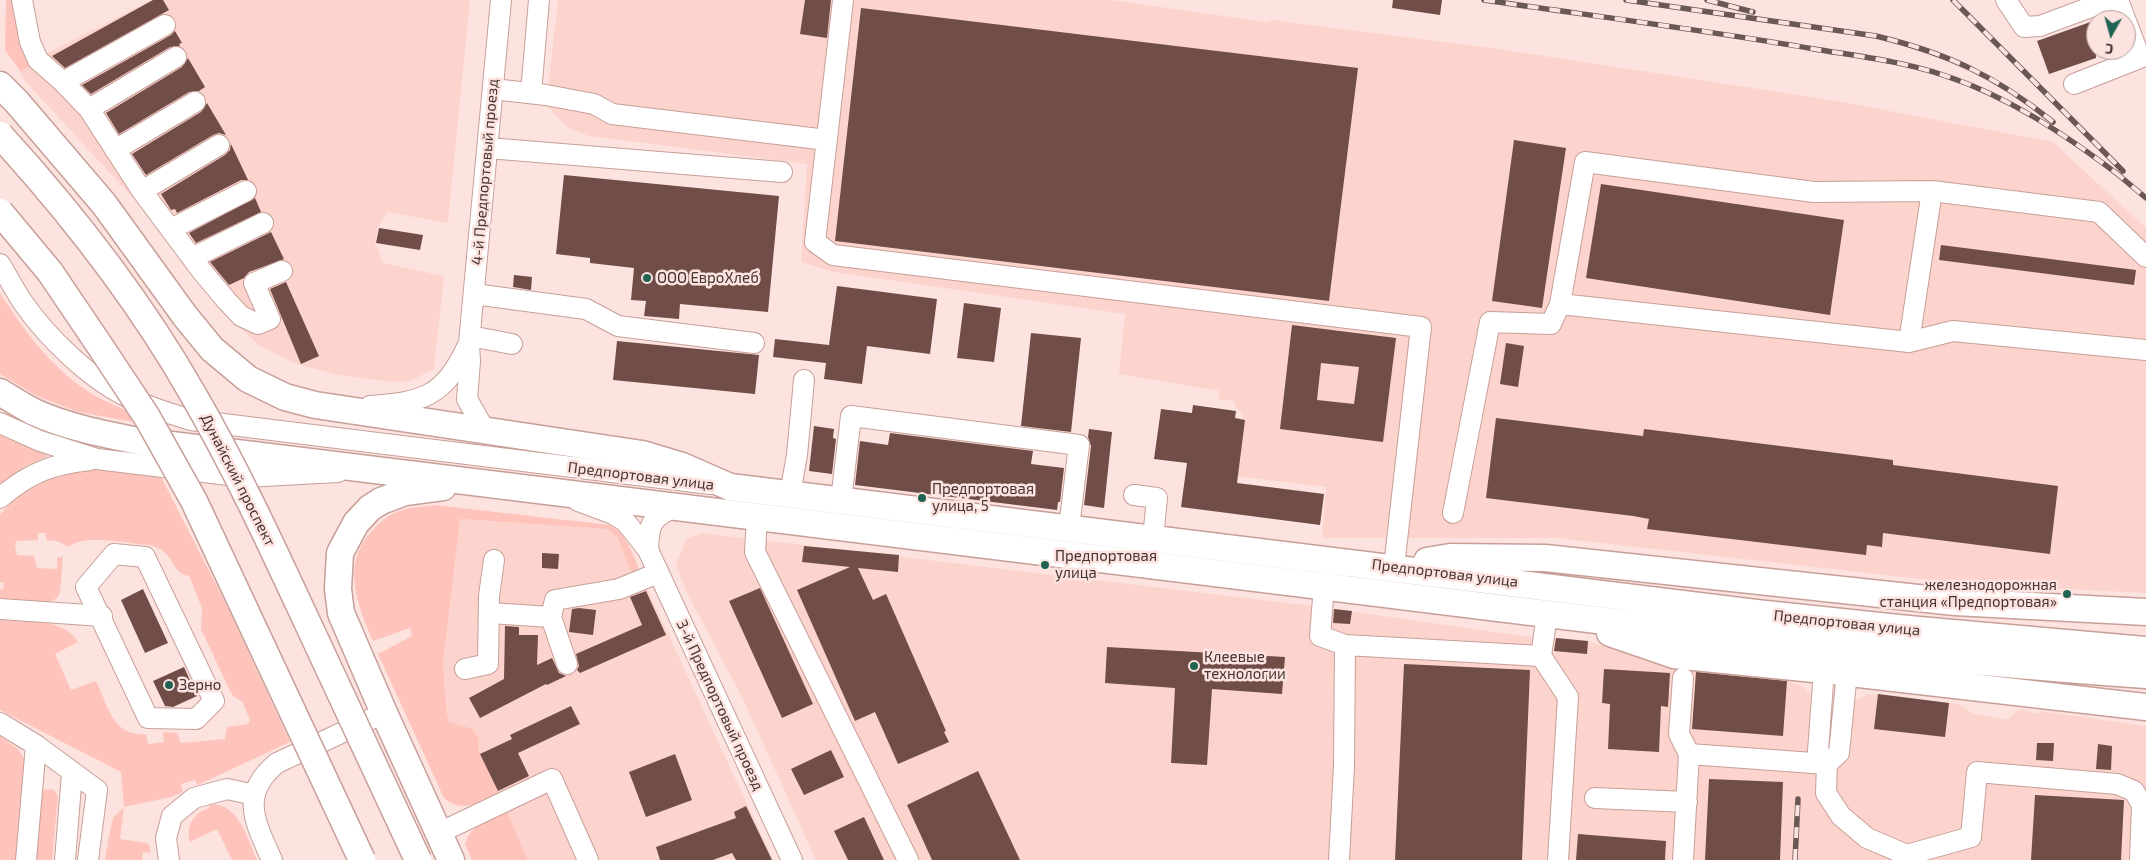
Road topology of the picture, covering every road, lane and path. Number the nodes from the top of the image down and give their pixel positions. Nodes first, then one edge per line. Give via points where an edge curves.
1 (22, 0) edge
2 (501, 0) edge
3 (539, 0) edge
4 (843, 0) edge
5 (2006, 0) edge
6 (2110, 0) edge
7 (2118, 0) edge
8 (165, 25) dead end
9 (2139, 36) edge
10 (176, 57) dead end
11 (63, 82) junction
12 (2074, 84) dead end
13 (493, 89) junction
14 (8, 93) edge
15 (531, 93) junction
16 (195, 102) dead end
17 (89, 109) junction
18 (0, 135) edge
19 (827, 140) junction
20 (219, 145) dead end
21 (488, 148) junction
22 (116, 150) junction
23 (782, 172) dead end
24 (142, 191) junction
25 (246, 191) dead end
26 (1932, 191) junction
27 (0, 212) edge
28 (263, 223) dead end
29 (171, 229) junction
30 (192, 258) junction
31 (2146, 258) edge
32 (0, 264) edge
33 (282, 271) dead end
34 (474, 294) junction
35 (1560, 304) junction
36 (469, 339) junction
37 (1909, 342) junction
38 (754, 343) dead end
39 (512, 344) dead end
40 (2146, 350) edge
41 (804, 380) dead end
42 (0, 392) edge
43 (338, 409) junction
44 (0, 423) edge
45 (484, 429) junction
46 (97, 459) junction
47 (367, 468) junction
48 (473, 482) junction
49 (730, 487) junction
50 (549, 491) junction
51 (790, 494) junction
52 (1134, 495) dead end
53 (0, 498) edge
54 (840, 500) junction
55 (675, 507) junction
56 (1453, 513) dead end
57 (758, 517) junction
58 (1069, 528) junction
59 (1152, 538) junction
60 (648, 550) junction
61 (494, 560) dead end
62 (1394, 567) junction
63 (658, 573) junction
64 (1324, 586) junction
65 (0, 609) edge
66 (2146, 612) edge
67 (490, 613) junction
68 (102, 616) junction
69 (551, 617) junction
70 (1558, 617) junction
71 (1345, 645) junction
72 (2146, 650) edge
73 (1541, 656) junction
74 (2061, 656) junction
75 (567, 664) dead end
76 (465, 669) dead end
77 (1835, 671) junction
78 (2146, 675) edge
79 (1684, 678) dead end
80 (2146, 707) edge
81 (384, 713) junction
82 (0, 722) edge
83 (36, 745) junction
84 (1689, 754) junction
85 (1827, 764) junction
86 (72, 772) junction
87 (255, 795) junction
88 (1595, 798) dead end
89 (1687, 802) junction
90 (439, 833) junction
91 (1907, 858) edge
92 (26, 860) edge
93 (65, 860) edge
94 (88, 860) edge
95 (169, 860) edge
96 (272, 860) edge
97 (362, 860) edge
98 (418, 860) edge
99 (451, 860) edge
100 (588, 860) edge
101 (792, 860) edge
102 (908, 860) edge
103 (1339, 860) edge
104 (1558, 860) edge
105 (1683, 860) edge
106 (2140, 860) edge

1 - 11 street via 30,42 38,60
2 - 13 street, 4-й Предпортовый проезд
3 - 15 street
4 - 19 street
5 - 6 street via 2024,27 2040,26
7 - 9 street
8 - 11 street
9 - 12 street via 2140,58
10 - 17 street
11 - 17 street
13 - 15 street
13 - 21 street, 4-й Предпортовый проезд
14 - 43 main road via 104,204 212,349 248,379 267,389 300,401
15 - 19 street via 594,104 612,114
16 - 22 street
17 - 22 street
18 - 98 main road, Дунайский проспект, bridge via 100,253 194,395 249,496
19 - 62 street via 815,242 833,255 1422,327
20 - 24 street
21 - 23 street
21 - 34 street, 4-й Предпортовый проезд
22 - 24 street
24 - 29 street
25 - 29 street
26 - 31 street via 2099,212
26 - 35 street via 1814,192 1584,162
26 - 37 street
27 - 97 main road, bridge via 50,272 147,417 190,493
28 - 30 street
29 - 30 street
30 - 33 street via 241,316 258,324 270,319 254,283
32 - 49 street, Предпортовая улица via 24,304 93,375 124,396 191,420
34 - 36 street, 4-й Предпортовый проезд
34 - 38 street via 586,309 618,326
35 - 37 street
35 - 56 street via 1551,324 1490,322
36 - 39 street
36 - 43 street via 456,370 422,399
36 - 45 street via 467,399
37 - 40 street via 1953,331
41 - 51 street
42 - 47 main road, Предпортовая улица via 33,412 98,434
43 - 45 main road
44 - 46 street via 40,441
45 - 49 main road via 642,454 682,466
46 - 47 street via 245,477 307,475
46 - 53 street via 66,462 44,469
47 - 48 main road, Предпортовая улица
48 - 50 main road, Предпортовая улица
48 - 81 main road via 405,492 381,501 356,523 340,553 338,590 341,613
49 - 51 main road, Предпортовая улица
50 - 55 main road, Предпортовая улица
50 - 60 street, 3-й Предпортовый проезд via 625,520
51 - 54 main road, Предпортовая улица
52 - 59 street via 1157,498
54 - 58 main road, Предпортовая улица
54 - 58 street via 851,416 1079,445
55 - 57 main road, Предпортовая улица
55 - 60 street via 653,520
57 - 64 main road, Предпортовая улица
57 - 102 street via 754,552
58 - 59 main road, Предпортовая улица
59 - 62 main road, Предпортовая улица
60 - 63 street, 3-й Предпортовый проезд
61 - 67 street
62 - 66 main road via 1450,557 1545,558 1955,602
62 - 74 main road, Предпортовая улица
63 - 69 street via 619,589 555,600
63 - 101 street, 3-й Предпортовый проезд
64 - 70 main road, Предпортовая улица
64 - 71 street via 1320,636
65 - 68 street
67 - 69 street
67 - 76 street via 488,664
68 - 68 street via 148,718 196,719 214,701 145,557 114,554 86,587
69 - 75 street
70 - 73 street
70 - 74 main road, Предпортовая улица via 1869,651
70 - 77 main road via 1674,655
71 - 73 street
71 - 103 street
72 - 74 main road
73 - 104 street via 1568,696
74 - 78 main road
77 - 80 main road
77 - 85 street via 1818,751
79 - 84 street via 1679,734
81 - 87 street via 277,763 262,778
81 - 90 main road
82 - 83 street
83 - 86 street
83 - 92 street
84 - 85 street
84 - 89 street
85 - 91 street via 1826,793 1841,816 1867,838
86 - 93 street
86 - 94 street via 97,790
87 - 95 street via 227,789 194,798 172,816 166,838
87 - 96 street via 254,818
88 - 89 street
89 - 105 street
90 - 99 main road
90 - 100 street via 552,779
91 - 106 street via 1970,837 1977,772 2117,784 2134,791 2142,806

